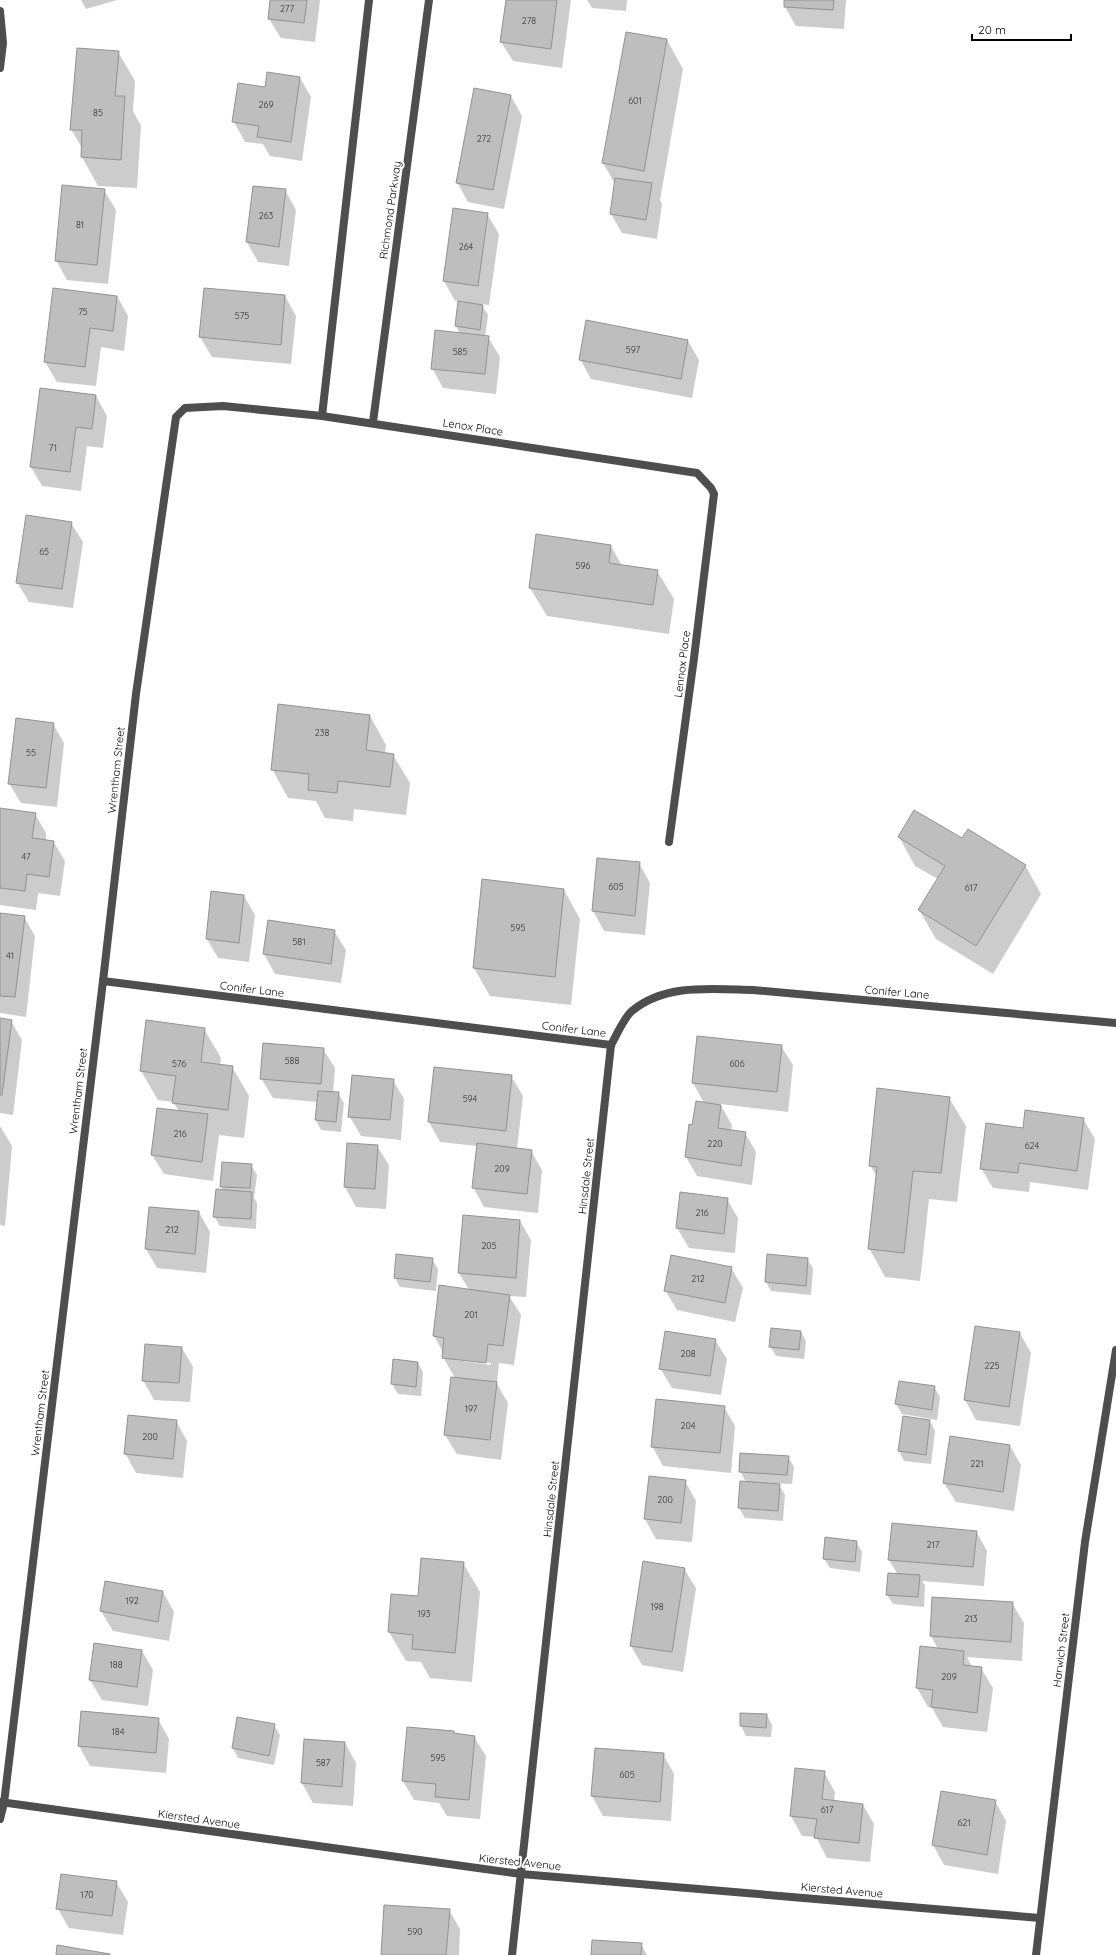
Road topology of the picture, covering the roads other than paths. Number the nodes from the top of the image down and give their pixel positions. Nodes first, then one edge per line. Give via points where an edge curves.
1 (369, 0) edge
2 (429, 0) edge
3 (0, 11) edge
4 (0, 68) edge
5 (223, 406) joint
6 (322, 416) junction
7 (373, 422) junction
8 (711, 488) joint
9 (669, 842) dead end
10 (103, 981) junction
11 (1116, 1023) edge
12 (611, 1044) junction
13 (1116, 1350) edge
14 (2, 1802) edge
15 (0, 1819) edge
16 (520, 1874) junction
17 (1040, 1918) junction
18 (512, 1955) edge
19 (1036, 1955) edge

1 - 6 street
2 - 7 street, Richmond Parkway
3 - 4 street via 3,44
5 - 6 street, Lenox Place
5 - 10 street, Wrentham Street via 185,408 176,417 136,694
6 - 7 street, Lenox Place
7 - 8 street, Lenox Place via 697,473
8 - 9 street, Lennox Place via 714,494
10 - 12 street, Conifer Lane
10 - 14 street, Wrentham Street
11 - 12 street, Conifer Lane via 753,990 699,988 662,994 631,1011
12 - 16 street, Hinsdale Street
13 - 17 street, Harwich Street via 1085,1542
14 - 15 street, Wrentham Street
14 - 16 street, Kiersted Avenue
16 - 17 street, Kiersted Avenue
16 - 18 street, Hinsdale Street
17 - 19 street, Harwich Street

